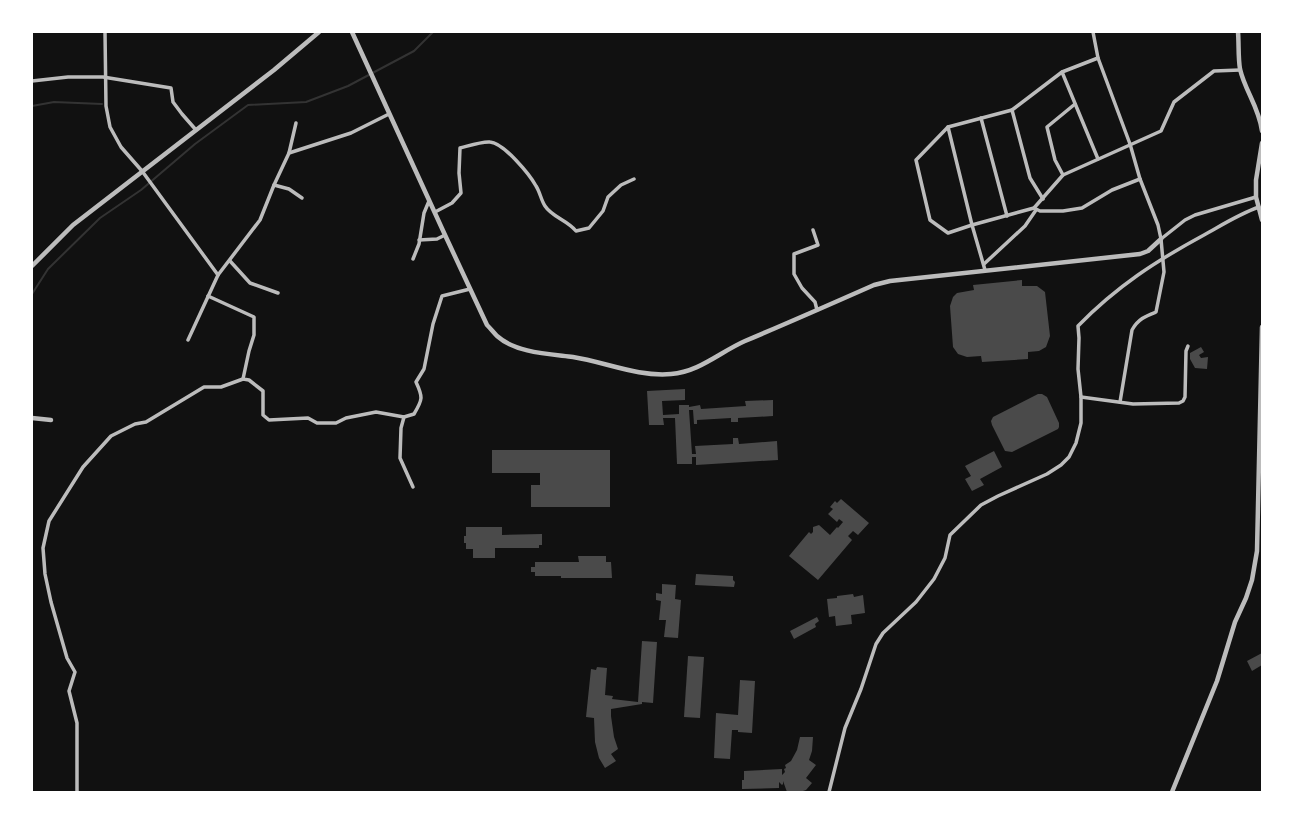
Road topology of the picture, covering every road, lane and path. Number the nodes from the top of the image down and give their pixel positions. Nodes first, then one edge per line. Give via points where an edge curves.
1 (105, 32) edge
2 (318, 32) edge
3 (352, 32) edge
4 (1094, 32) edge
5 (1238, 32) edge
6 (1098, 58) junction
7 (1240, 70) junction
8 (1062, 72) junction
9 (106, 77) junction
10 (32, 81) edge
11 (1075, 104) junction
12 (1012, 110) junction
13 (389, 114) junction
14 (981, 118) junction
15 (296, 123) dead end
16 (948, 127) junction
17 (196, 130) junction
18 (1262, 131) edge
19 (1262, 143) edge
20 (1130, 144) junction
21 (289, 153) junction
22 (1098, 159) junction
23 (142, 171) junction
24 (1063, 175) junction
25 (634, 179) dead end
26 (1140, 179) junction
27 (274, 184) junction
28 (1256, 197) junction
29 (302, 198) dead end
30 (1042, 199) junction
31 (429, 201) junction
32 (1260, 207) edge
33 (1035, 209) junction
34 (435, 212) junction
35 (1007, 216) junction
36 (1262, 220) edge
37 (972, 225) junction
38 (813, 230) dead end
39 (445, 235) junction
40 (1161, 239) junction
41 (419, 240) junction
42 (1163, 258) junction
43 (413, 259) dead end
44 (230, 261) junction
45 (984, 264) junction
46 (32, 266) edge
47 (985, 270) junction
48 (218, 275) junction
49 (470, 289) junction
50 (278, 293) dead end
51 (208, 296) junction
52 (817, 310) junction
53 (1262, 327) edge
54 (188, 340) dead end
55 (1188, 346) dead end
56 (244, 379) junction
57 (1081, 397) junction
58 (1120, 402) junction
59 (404, 417) junction
60 (32, 418) edge
61 (51, 420) dead end
62 (413, 487) dead end
63 (77, 792) edge
64 (829, 792) edge
65 (1172, 792) edge

1 - 9 street
2 - 17 street via 274,70
3 - 13 street
4 - 6 street
5 - 7 street
6 - 8 street
6 - 20 street
7 - 18 street via 1258,110
7 - 20 street via 1214,72 1174,102 1161,130
8 - 11 street
8 - 12 street
9 - 10 street via 68,77
9 - 17 street via 171,88 173,102
9 - 23 street via 106,106 110,127 121,147
11 - 22 street
11 - 24 street via 1047,127 1055,160
12 - 14 street
12 - 30 street via 1030,178
13 - 21 street via 351,133
13 - 31 street
14 - 16 street
14 - 35 street
15 - 21 street
16 - 37 street
16 - 37 street via 916,160 922,191 930,220 948,233
17 - 23 street
19 - 28 street
20 - 22 street
20 - 26 street
21 - 27 street
22 - 24 street
23 - 46 street via 74,225
23 - 48 street
24 - 30 street
25 - 34 street via 621,185 608,197 603,211 589,228 576,231 545,206 526,172 503,148 491,142 460,148 461,193 452,203
26 - 33 street via 1112,190 1082,208 1063,211
26 - 40 street
27 - 29 street via 289,189
27 - 44 street via 260,220
28 - 32 street
28 - 40 street via 1195,214
30 - 33 street
31 - 34 street
31 - 41 street
32 - 36 street
32 - 42 street via 1237,215
33 - 35 street
33 - 45 street via 1025,226
34 - 39 street
35 - 37 street
37 - 45 street
38 - 52 street via 818,245 794,254 794,274 815,302
39 - 41 street via 437,239
39 - 49 street
40 - 42 street
40 - 47 street via 1148,251 1140,254
41 - 43 street
42 - 57 street via 1117,290 1078,326
42 - 58 street via 1164,272 1156,312 1142,318 1132,330
44 - 48 street
44 - 50 street via 250,284
45 - 47 street
47 - 52 street via 890,281 874,285
48 - 51 street
49 - 52 street via 487,325 497,337 508,343 519,348 580,358 653,375 685,372 744,342
49 - 59 street via 442,296 433,324 424,369 416,382 422,394 420,404 414,414
51 - 54 street
51 - 56 street via 254,317 254,335
53 - 65 street via 1255,563 1246,598 1235,622 1217,681
55 - 58 street via 1183,401 1133,404
56 - 59 street via 263,391 263,415 269,420 308,418 317,423 336,423 346,418 376,412
56 - 63 street via 222,387 204,387 146,422 135,424 111,436 83,467 49,521 43,548 44,574 67,658 75,672 69,691 77,723
57 - 58 street
57 - 64 street via 1080,431 1069,457 1047,474 980,505 950,536 944,558 934,579 916,602 878,639 845,728
59 - 62 street via 400,458
60 - 61 street

